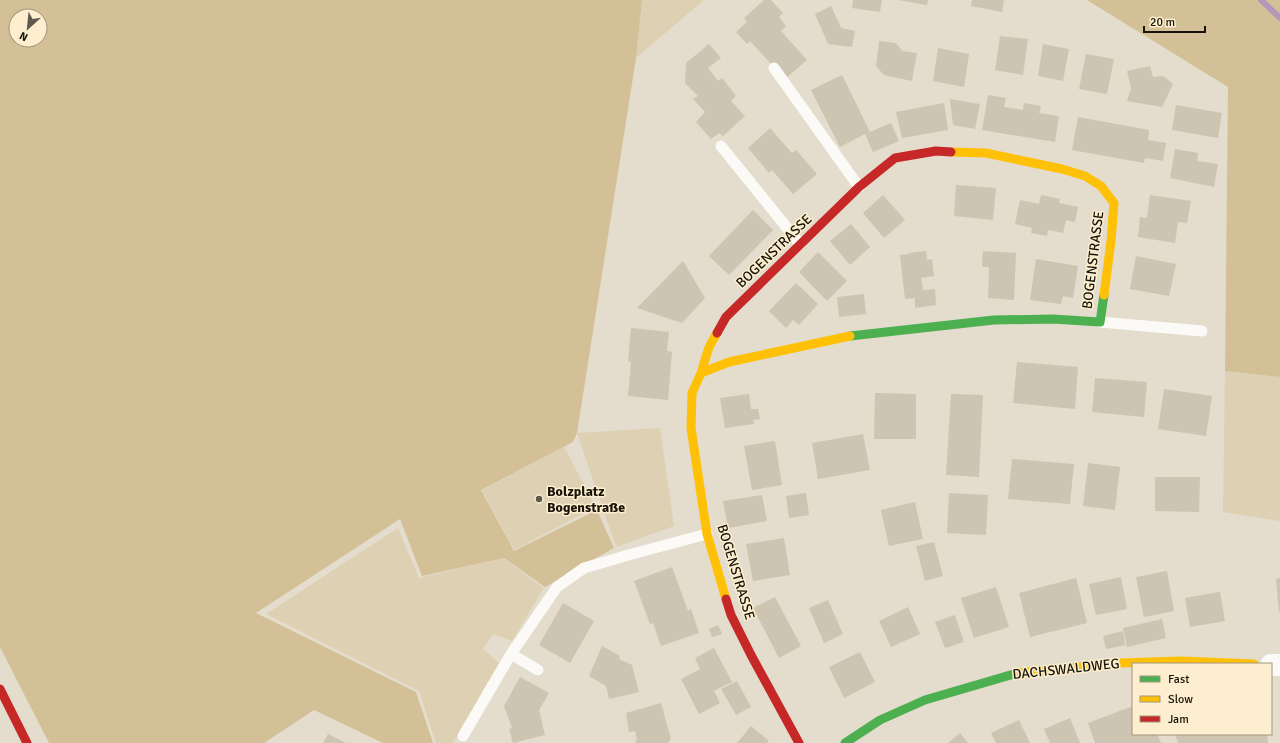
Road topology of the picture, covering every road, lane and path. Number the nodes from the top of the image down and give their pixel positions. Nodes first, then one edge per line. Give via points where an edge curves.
1 (774, 68) dead end
2 (721, 146) dead end
3 (860, 187) junction
4 (800, 244) junction
5 (1100, 322) junction
6 (1202, 331) dead end
7 (700, 373) junction
8 (707, 534) junction
9 (511, 654) junction
10 (1230, 663) edge
11 (538, 670) dead end
12 (0, 689) edge
13 (463, 736) dead end
14 (27, 743) edge
15 (799, 743) edge
16 (845, 743) edge

1 - 3 lane
2 - 4 lane
3 - 4 street, BOGENSTRASSE
3 - 5 street, BOGENSTRASSE via 895,158 936,151 986,153 1085,176 1101,186 1114,203
4 - 7 street, BOGENSTRASSE via 726,316 709,347
5 - 6 lane
5 - 7 street, BOGENSTRASSE via 1052,319 994,320 854,335 729,362
7 - 8 street, BOGENSTRASSE via 692,393 691,428
8 - 9 lane via 584,568 557,587
8 - 15 street, BOGENSTRASSE via 731,615
9 - 11 lane
9 - 13 lane
10 - 16 street, DACHSWALDWEG via 1120,663 1015,673 925,700 880,720
12 - 14 street

